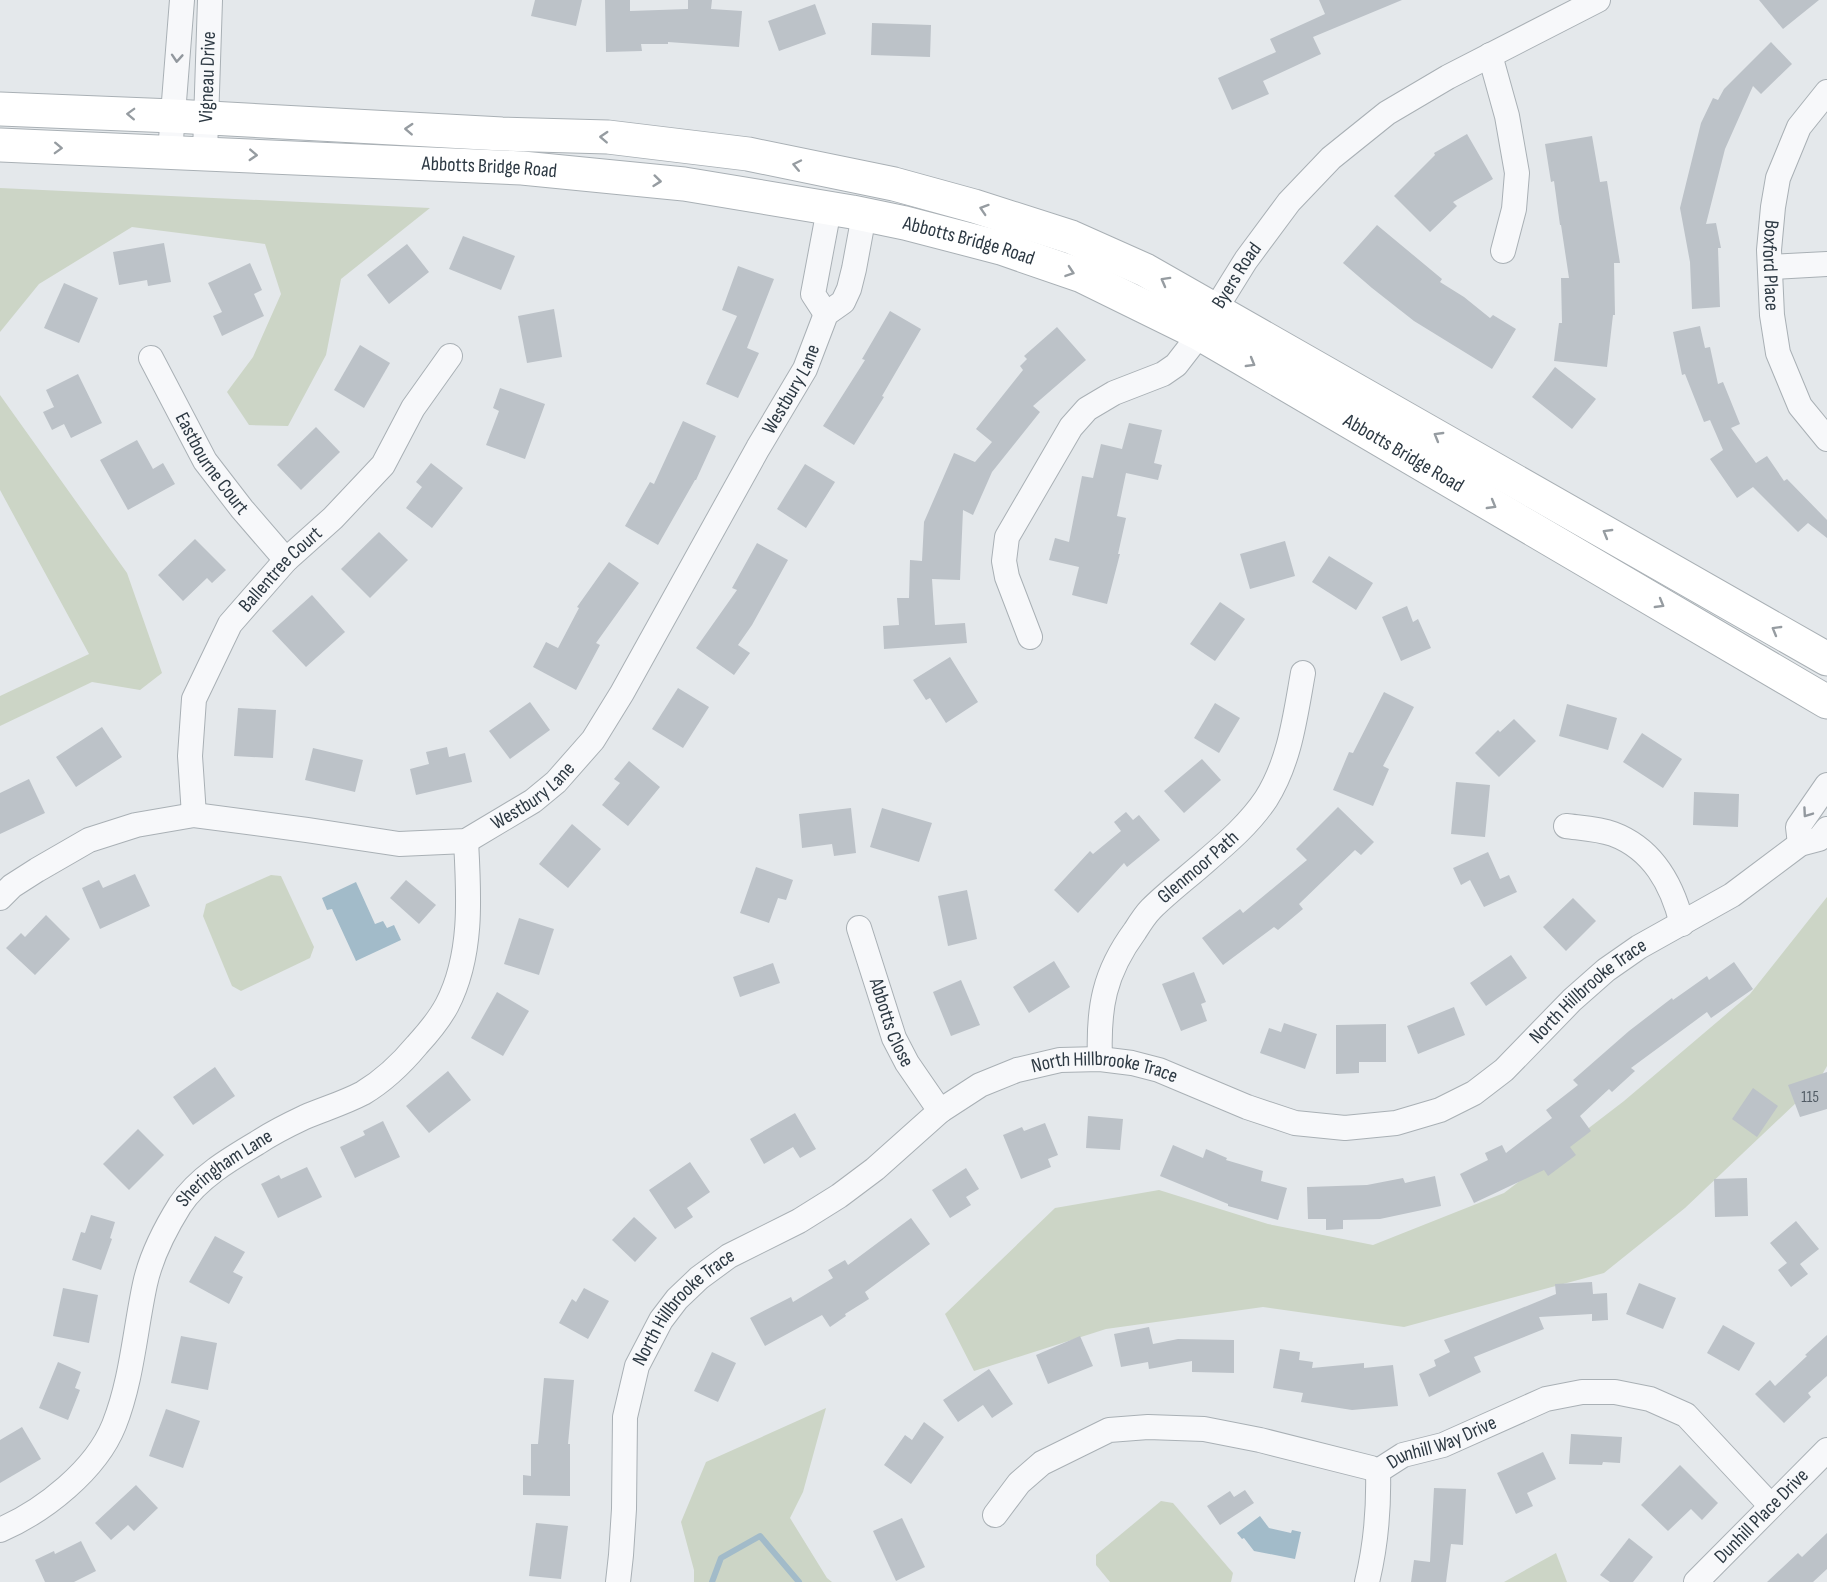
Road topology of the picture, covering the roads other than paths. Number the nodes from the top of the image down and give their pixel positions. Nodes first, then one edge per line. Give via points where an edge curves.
1 (182, 0) edge
2 (210, 0) edge
3 (1598, 0) edge
4 (1490, 55) junction
5 (1827, 92) edge
6 (0, 109) edge
7 (173, 116) junction
8 (207, 118) junction
9 (0, 145) edge
10 (170, 152) junction
11 (205, 153) junction
12 (829, 209) junction
13 (864, 215) junction
14 (1503, 251) dead end
15 (1827, 264) edge
16 (1771, 267) junction
17 (825, 314) junction
18 (1208, 322) junction
19 (450, 356) dead end
20 (151, 358) dead end
21 (1827, 439) edge
22 (286, 560) junction
23 (1030, 638) dead end
24 (1827, 659) edge
25 (1303, 673) dead end
26 (1827, 702) edge
27 (1827, 786) edge
28 (194, 815) junction
29 (1566, 826) dead end
30 (1827, 829) edge
31 (466, 841) junction
32 (1800, 844) junction
33 (0, 898) edge
34 (1682, 924) junction
35 (858, 928) dead end
36 (1100, 1059) junction
37 (940, 1111) junction
38 (1827, 1450) edge
39 (1378, 1471) junction
40 (1772, 1506) junction
41 (995, 1515) dead end
42 (0, 1530) edge
43 (618, 1582) edge
44 (1367, 1582) edge
45 (1696, 1582) edge

1 -> 7 street, Vigneau Drive
2 - 8 street, Vigneau Drive
3 - 4 street, Byers Road
4 - 14 street via 1517,173 1514,209
4 - 18 street, Byers Road via 1387,113 1332,158 1288,202
5 - 16 street, Boxford Place via 1799,127 1778,178 1769,235
7 -> 6 main road, Abbotts Bridge Road
7 - 8 main road, Abbotts Bridge Road
7 - 10 street, Vigneau Drive
8 - 11 street, Vigneau Drive
18 -> 8 main road, Abbotts Bridge Road via 1145,270 1061,234 894,184 748,154 608,137
9 -> 10 main road, Abbotts Bridge Road
10 - 11 main road, Abbotts Bridge Road
11 -> 12 main road, Abbotts Bridge Road via 533,169 684,184
12 - 13 main road, Abbotts Bridge Road
12 - 17 street via 813,294
13 - 17 street, Westbury Lane via 849,289 843,302
13 -> 18 main road, Abbotts Bridge Road via 1001,248
15 - 16 street
16 - 21 street, Boxford Place via 1778,353 1800,406
17 - 31 street, Westbury Lane via 805,369 593,740 556,782 533,801
18 - 23 street, Byers Road via 1176,365 1087,409 1071,427 1008,537 1004,561 1007,577
24 -> 18 main road, Abbotts Bridge Road
18 -> 26 main road, Abbotts Bridge Road
19 - 22 street, Ballentree Court via 413,408 383,465
20 - 22 street, Eastbourne Court via 205,461
22 - 28 street, Ballentree Court via 230,624 194,699 190,756
25 - 36 street, Glenmoor Path via 1288,749 1265,800 1236,835 1150,910 1120,951 1102,1005
27 -> 32 street via 1798,827
28 - 31 street, Westbury Lane via 399,844
28 - 33 street, Westbury Lane via 136,825 89,840 12,886
29 - 34 street via 1611,833 1642,851 1669,884
30 - 32 street, North Hillbrooke Trace via 1819,840
31 - 42 street, Sheringham Lane via 469,899 465,949 447,1005 430,1031 389,1074 365,1091 278,1130 225,1161 182,1203 167,1227 146,1281 114,1427 99,1453 55,1498
32 - 34 street, North Hillbrooke Trace via 1732,896
34 - 36 street, North Hillbrooke Trace via 1606,970 1504,1070 1474,1093 1440,1110 1396,1123 1346,1128 1295,1123 1159,1070
35 - 37 street, Abbotts Close via 894,1038
36 - 37 street, North Hillbrooke Trace via 1060,1060 1017,1070 980,1085
37 - 43 street, North Hillbrooke Trace via 839,1197 729,1256 699,1278 662,1320 637,1366 625,1417
38 - 40 street, Dunhill Place Drive
39 - 40 street, Dunhill Way Drive via 1403,1455 1443,1445 1546,1399 1582,1392 1615,1392 1650,1399 1686,1415
39 - 41 street, Dunhill Way Drive via 1281,1445 1204,1430 1108,1430 1042,1462 1019,1483
39 - 44 street via 1374,1553
40 - 45 street, Dunhill Place Drive

